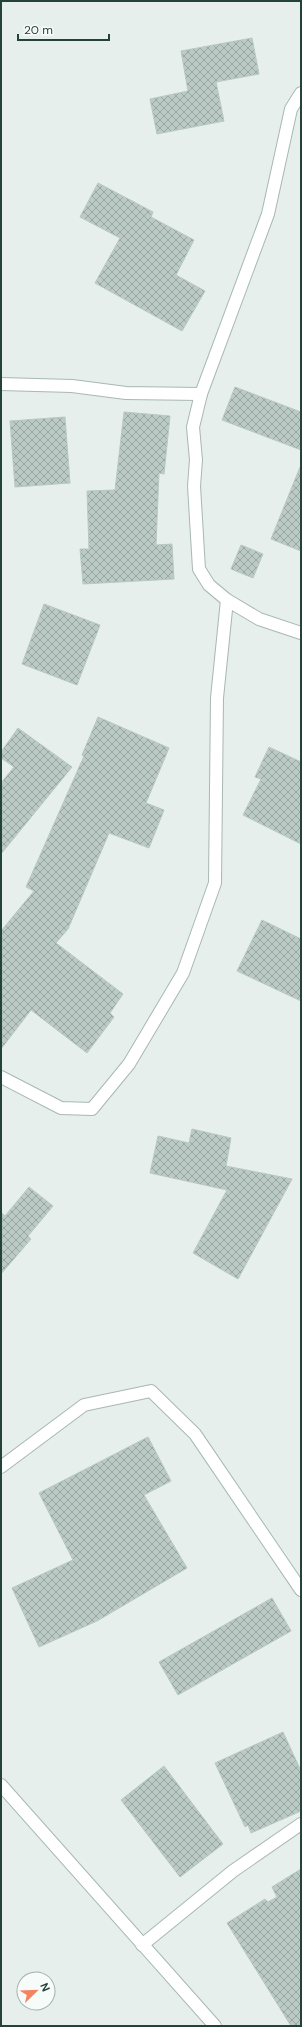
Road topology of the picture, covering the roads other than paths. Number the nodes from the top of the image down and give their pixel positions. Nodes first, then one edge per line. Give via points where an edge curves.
1 (301, 93) edge
2 (1, 384) edge
3 (201, 394) junction
4 (227, 600) junction
5 (301, 633) edge
6 (1, 1077) edge
7 (1, 1467) edge
8 (301, 1590) edge
9 (1, 1785) edge
10 (301, 1824) edge
11 (142, 1945) junction
12 (215, 2026) edge

1 - 3 street via 291,109 268,214
2 - 3 street via 72,386 126,393
3 - 4 street via 193,427 199,569 209,585
4 - 5 street via 259,618
4 - 6 street via 217,698 215,883 183,973 129,1064 92,1109 61,1108
7 - 8 street via 84,1405 151,1391 195,1434
9 - 11 street
10 - 11 street via 233,1871
11 - 12 street

